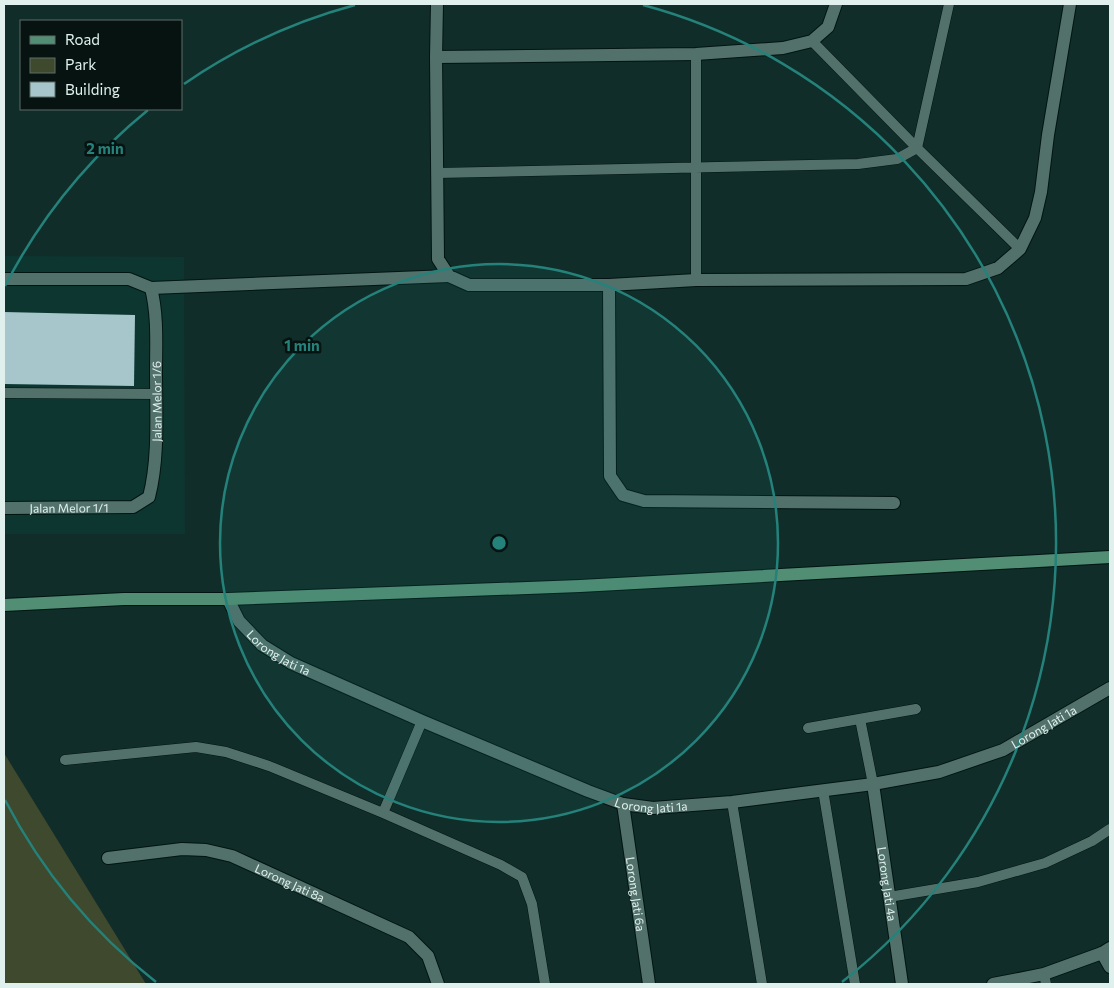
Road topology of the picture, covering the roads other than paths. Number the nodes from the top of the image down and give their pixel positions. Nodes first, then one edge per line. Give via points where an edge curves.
1 (437, 4) edge
2 (836, 4) edge
3 (950, 4) edge
4 (1070, 4) edge
5 (812, 41) junction
6 (696, 54) junction
7 (436, 57) junction
8 (917, 148) junction
9 (695, 167) junction
10 (437, 173) junction
11 (1020, 249) junction
12 (449, 276) junction
13 (4, 279) edge
14 (696, 280) junction
15 (609, 285) junction
16 (151, 288) junction
17 (4, 393) edge
18 (156, 394) junction
19 (894, 503) dead end
20 (4, 508) edge
21 (134, 508) joint
22 (1110, 557) edge
23 (228, 599) junction
24 (4, 605) edge
25 (1110, 688) edge
26 (916, 709) dead end
27 (860, 719) junction
28 (422, 721) junction
29 (808, 728) dead end
30 (66, 760) dead end
31 (873, 784) junction
32 (823, 790) junction
33 (732, 802) junction
34 (623, 804) junction
35 (383, 813) junction
36 (1110, 829) edge
37 (108, 858) dead end
38 (889, 898) junction
39 (1106, 951) edge
40 (1110, 967) edge
41 (1045, 979) edge
42 (438, 984) edge
43 (545, 984) edge
44 (649, 984) edge
45 (762, 984) edge
46 (856, 984) edge
47 (902, 984) edge
48 (992, 984) edge

1 - 7 street
2 - 5 street via 828,26
3 - 8 lane
4 - 11 street via 1041,192 1035,218
5 - 6 street via 783,48
5 - 8 lane
6 - 7 street
6 - 9 lane
7 - 10 street
8 - 9 lane via 897,160 858,164
8 - 11 lane
9 - 10 lane
9 - 14 lane
10 - 12 street via 438,259
11 - 14 street via 998,268 966,279
12 - 15 street via 469,285
12 - 16 street
13 - 16 street via 129,279
14 - 15 street
15 - 19 street via 610,476 623,495 644,500
16 - 18 street, Jalan Melor 1/6 via 156,309
17 - 18 lane
18 - 21 street, Jalan Melor 1/6 via 154,477 149,497
20 - 21 street, Jalan Melor 1/1
22 - 23 main road via 580,586
23 - 24 main road via 124,599
23 - 28 street, Lorong Jati 1a via 239,621 262,644 291,663
25 - 31 street, Lorong Jati 1a via 1003,750 939,772
26 - 27 lane
27 - 29 lane
27 - 31 lane
28 - 34 street, Lorong Jati 1a
28 - 35 lane
30 - 35 lane via 196,747 226,752 269,766
31 - 32 street, Lorong Jati 1a
31 - 38 street, Lorong Jati 4a
32 - 33 street, Lorong Jati 1a
32 - 46 lane
33 - 34 street, Lorong Jati 1a via 653,808
33 - 45 lane
34 - 44 street, Lorong Jati 6a
35 - 43 lane via 522,877 532,904
36 - 38 lane via 1045,863 978,882
37 - 42 street, Lorong Jati 8a via 182,849 232,856 409,937 428,956
38 - 47 street, Lorong Jati 4a
39 - 40 street
39 - 41 street
41 - 48 street

